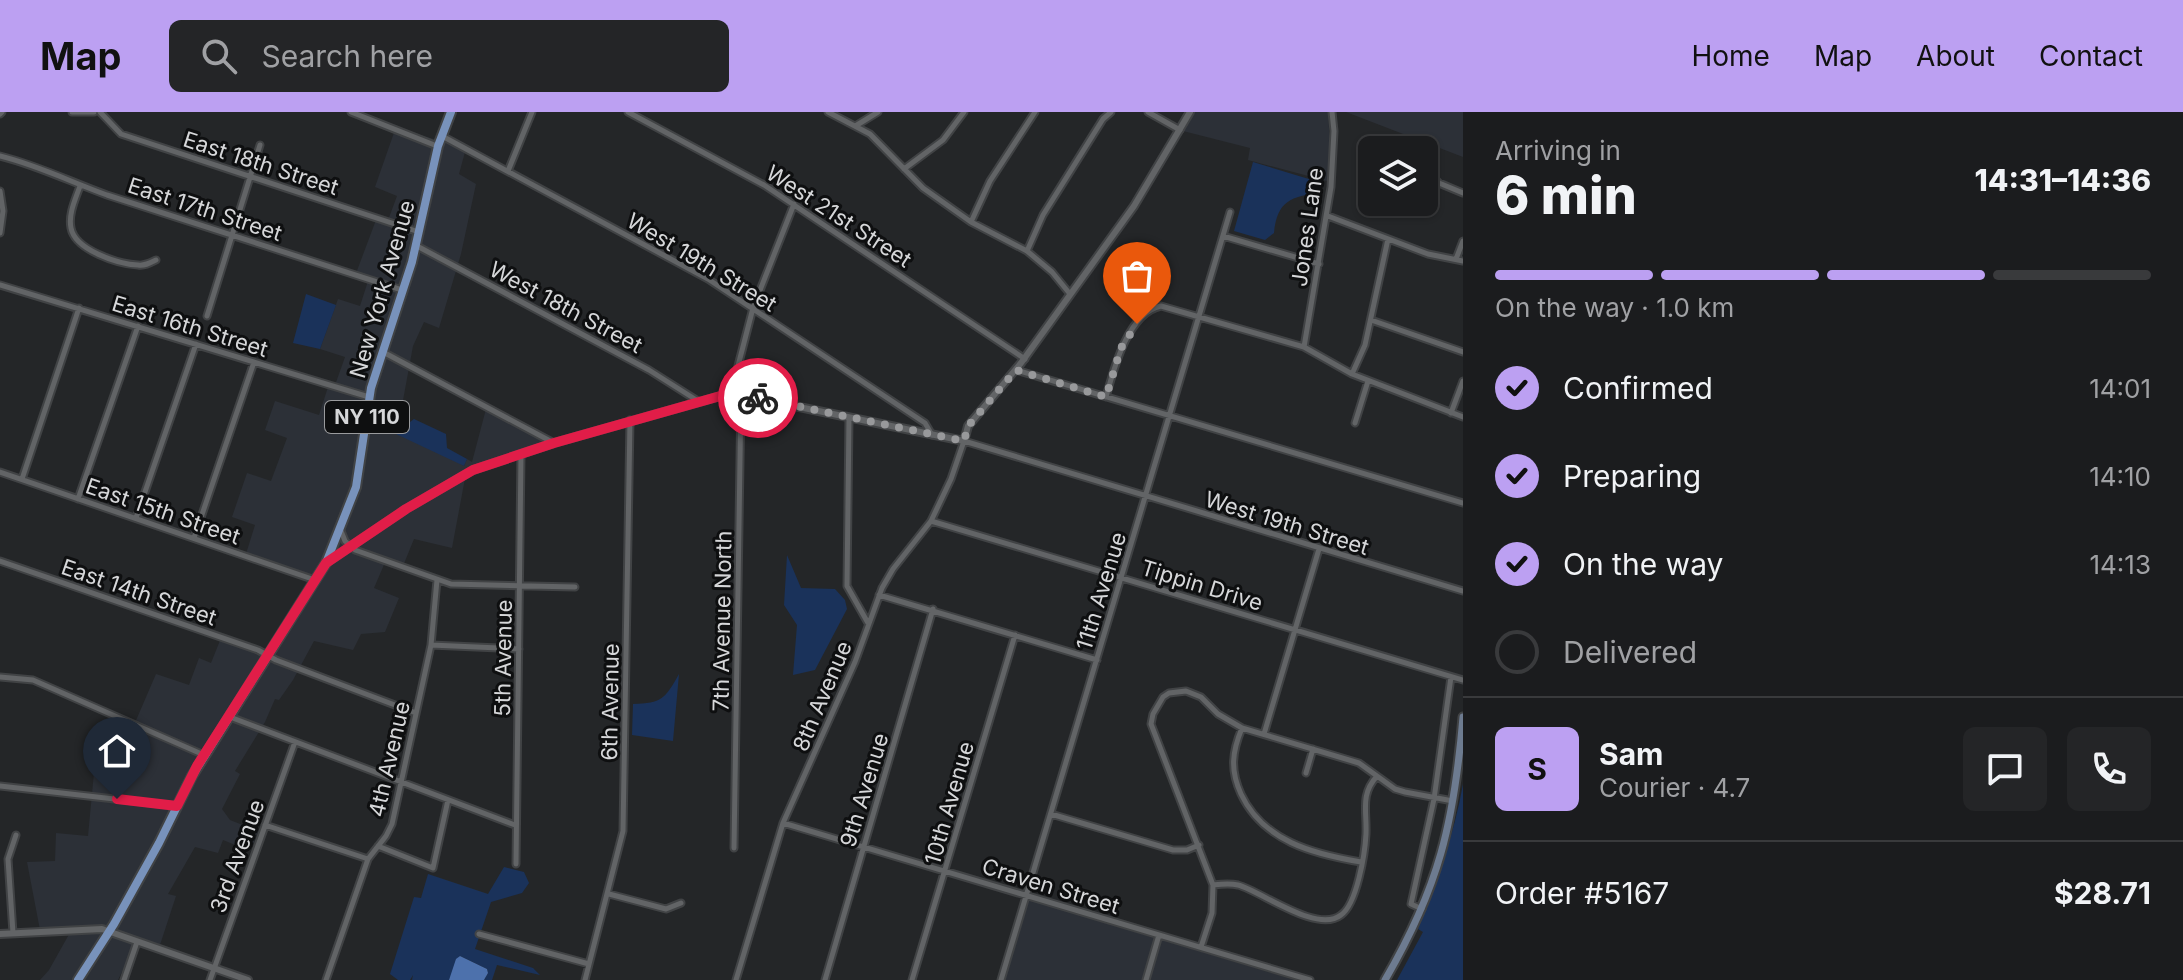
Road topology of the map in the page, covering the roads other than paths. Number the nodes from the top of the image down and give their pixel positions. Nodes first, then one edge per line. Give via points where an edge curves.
1 (72, 112) edge
2 (94, 112) edge
3 (100, 112) edge
4 (351, 112) edge
5 (451, 112) edge
6 (532, 112) edge
7 (628, 112) edge
8 (828, 112) edge
9 (878, 112) edge
10 (964, 112) edge
11 (1035, 112) edge
12 (1111, 112) edge
13 (1148, 112) edge
14 (1190, 112) edge
15 (1332, 112) edge
16 (857, 125) junction
17 (1180, 130) junction
18 (441, 136) junction
19 (260, 145) dead end
20 (438, 146) junction
21 (0, 156) edge
22 (904, 169) junction
23 (508, 171) junction
24 (251, 177) junction
25 (1438, 182) edge
26 (80, 186) junction
27 (0, 191) edge
28 (1463, 193) edge
29 (794, 204) junction
30 (1230, 212) dead end
31 (1328, 216) junction
32 (971, 222) junction
33 (0, 233) edge
34 (420, 233) junction
35 (233, 234) junction
36 (1223, 236) junction
37 (1388, 239) junction
38 (1463, 241) edge
39 (417, 246) junction
40 (1027, 251) junction
41 (156, 260) dead end
42 (1460, 260) edge
43 (1319, 264) junction
44 (1143, 275) dead end
45 (0, 285) edge
46 (402, 290) junction
47 (1071, 295) junction
48 (79, 308) junction
49 (753, 308) junction
50 (1152, 308) junction
51 (207, 316) dead end
52 (1199, 318) junction
53 (1371, 320) junction
54 (138, 326) junction
55 (196, 344) junction
56 (1304, 347) junction
57 (382, 352) junction
58 (1463, 352) edge
59 (1025, 359) junction
60 (254, 362) junction
61 (1016, 370) junction
62 (1352, 374) junction
63 (1368, 381) junction
64 (1463, 381) edge
65 (731, 393) junction
66 (741, 395) junction
67 (370, 397) junction
68 (1106, 397) junction
69 (698, 401) junction
70 (1451, 413) junction
71 (1169, 415) junction
72 (1463, 417) edge
73 (849, 418) junction
74 (630, 420) junction
75 (1355, 423) dead end
76 (932, 435) junction
77 (964, 441) junction
78 (554, 443) junction
79 (521, 454) junction
80 (0, 472) edge
81 (22, 479) junction
82 (1146, 497) junction
83 (78, 499) junction
84 (1463, 503) edge
85 (136, 518) junction
86 (931, 521) junction
87 (341, 531) junction
88 (194, 538) junction
89 (351, 547) junction
90 (1319, 549) junction
91 (0, 561) edge
92 (326, 563) junction
93 (1122, 578) junction
94 (315, 580) junction
95 (437, 580) junction
96 (520, 586) junction
97 (575, 587) dead end
98 (1463, 591) edge
99 (879, 595) junction
100 (933, 609) junction
101 (868, 624) junction
102 (1296, 630) junction
103 (1015, 635) junction
104 (431, 645) junction
105 (519, 649) junction
106 (268, 655) junction
107 (1097, 660) junction
108 (0, 677) edge
109 (1451, 677) junction
110 (1463, 680) edge
111 (416, 713) junction
112 (229, 717) junction
113 (1463, 717) edge
114 (1242, 728) junction
115 (1264, 734) junction
116 (295, 742) junction
117 (1313, 749) junction
118 (204, 755) junction
119 (1306, 773) dead end
120 (1377, 776) junction
121 (402, 783) junction
122 (0, 786) edge
123 (1434, 799) junction
124 (448, 800) junction
125 (1454, 802) junction
126 (177, 806) junction
127 (1051, 814) junction
128 (783, 823) junction
129 (265, 825) junction
130 (515, 825) junction
131 (16, 835) dead end
132 (1199, 845) junction
133 (378, 846) junction
134 (864, 847) junction
135 (734, 848) dead end
136 (368, 859) junction
137 (1361, 862) junction
138 (516, 864) dead end
139 (946, 871) junction
140 (1213, 885) junction
141 (609, 894) junction
142 (1027, 895) junction
143 (681, 903) dead end
144 (1423, 909) junction
145 (110, 932) junction
146 (13, 933) junction
147 (0, 934) edge
148 (479, 934) dead end
149 (1159, 935) junction
150 (137, 942) junction
151 (1201, 947) junction
152 (589, 964) junction
153 (214, 969) junction
154 (78, 980) edge
155 (124, 980) edge
156 (210, 980) edge
157 (248, 980) edge
158 (326, 980) edge
159 (585, 980) edge
160 (736, 980) edge
161 (825, 980) edge
162 (912, 980) edge
163 (1001, 980) edge
164 (1146, 980) edge
165 (1310, 980) edge
166 (1385, 980) edge

1 - 2 street
3 - 24 street, East 18th Street via 121,134
4 - 20 street
5 - 18 main road, New York Avenue / NY 110
6 - 23 street
7 - 29 street, West 21st Street
8 - 16 street
9 - 16 street
10 - 22 street via 943,140
11 - 32 street via 990,181
12 - 40 street via 1043,215
13 - 17 street
14 - 17 street
15 - 31 street, Jones Lane
16 - 22 street
17 - 47 street
18 - 20 main road, New York Avenue / NY 110
18 - 23 street, West 19th Street
19 - 24 street
20 - 34 main road, New York Avenue / NY 110
21 - 26 street, East 17th Street
22 - 32 street
23 - 49 street, West 19th Street
24 - 34 street, East 18th Street
24 - 35 street
25 - 28 street
26 - 35 street, East 17th Street
26 - 41 street via 70,223 80,245 141,266
27 - 33 street
29 - 49 street
29 - 59 street, West 21st Street
30 - 36 street, 11th Avenue
31 - 37 street
31 - 43 street, Jones Lane
32 - 40 street
34 - 39 main road, New York Avenue / NY 110
35 - 46 street, East 17th Street
35 - 51 street
36 - 43 street
36 - 52 street, 11th Avenue
37 - 42 street
37 - 53 street
38 - 42 street
39 - 46 main road, New York Avenue / NY 110
39 - 69 street, West 18th Street
40 - 47 street
43 - 56 street, Jones Lane
44 - 50 street
45 - 48 street, East 16th Street
46 - 57 main road, New York Avenue / NY 110
47 - 59 street
48 - 54 street, East 16th Street
48 - 81 street
49 - 65 street
49 - 76 street, West 19th Street via 925,423
50 - 52 street
50 - 68 street via 1121,348
52 - 56 street
52 - 71 street, 11th Avenue
53 - 58 street
53 - 62 street
54 - 55 street, East 16th Street
54 - 83 street
55 - 60 street, East 16th Street
55 - 85 street
56 - 62 street
57 - 67 main road, New York Avenue / NY 110
57 - 78 street
59 - 61 street
60 - 67 street, East 16th Street
60 - 88 street
61 - 68 street
61 - 77 street via 968,426
62 - 63 street
63 - 70 street
63 - 75 street
64 - 70 street
65 - 66 street
65 - 69 street
66 - 73 street
66 - 135 street, 7th Avenue North
67 - 87 main road, New York Avenue / NY 110 via 356,487
68 - 71 street
69 - 74 street
70 - 72 street
71 - 82 street, 11th Avenue
71 - 84 street
73 - 76 street
73 - 101 street, 8th Avenue via 847,586
74 - 78 street
74 - 141 street, 6th Avenue via 623,831
76 - 77 street
77 - 82 street, West 19th Street
77 - 86 street
78 - 79 street
79 - 89 street via 473,470
79 - 96 street, 5th Avenue
80 - 81 street, East 15th Street
81 - 83 street, East 15th Street
82 - 90 street, West 19th Street
82 - 93 street, 11th Avenue
83 - 85 street, East 15th Street
85 - 88 street, East 15th Street
86 - 93 street, Tippin Drive
86 - 99 street
87 - 89 street
87 - 92 main road, New York Avenue / NY 110
88 - 94 street, East 15th Street
89 - 92 street
89 - 95 street
90 - 98 street, West 19th Street
90 - 102 street
91 - 106 street, East 14th Street
92 - 94 main road, New York Avenue / NY 110
93 - 102 street, Tippin Drive
93 - 107 street, 11th Avenue
94 - 106 main road, New York Avenue / NY 110
95 - 96 street
95 - 104 street, 4th Avenue
96 - 97 street
96 - 105 street, 5th Avenue
99 - 100 street
99 - 101 street
100 - 103 street
100 - 134 street, 9th Avenue
101 - 128 street, 8th Avenue
102 - 109 street, Tippin Drive
102 - 115 street
103 - 107 street
103 - 139 street, 10th Avenue
104 - 105 street
104 - 111 street, 4th Avenue
105 - 130 street, 5th Avenue
106 - 111 street, East 14th Street
106 - 112 main road, New York Avenue / NY 110
107 - 127 street, 11th Avenue
108 - 118 street via 33,680
109 - 110 street, Tippin Drive
109 - 123 street
111 - 121 street, 4th Avenue
112 - 116 street
112 - 118 main road, New York Avenue / NY 110
113 - 125 main road
114 - 115 street
114 - 132 street via 1186,691 1163,697 1153,714 1151,724
114 - 137 street via 1232,766 1253,815 1299,847
115 - 117 street
116 - 121 street
116 - 129 street, 3rd Avenue
117 - 119 street
117 - 120 street via 1359,763
118 - 126 main road, New York Avenue / NY 110
120 - 123 street via 1395,789
120 - 137 street via 1364,799
121 - 124 street
121 - 133 street, 4th Avenue via 390,830
122 - 126 street
123 - 125 street
123 - 144 street via 1411,904
124 - 130 street
124 - 133 street via 433,868
125 - 144 main road
126 - 145 main road, New York Avenue / NY 110
127 - 132 street via 1173,850
127 - 142 street, 11th Avenue
128 - 134 street, Craven Street
128 - 160 street, 8th Avenue
129 - 136 street
129 - 153 street, 3rd Avenue
130 - 138 street, 5th Avenue
131 - 146 street via 8,859
132 - 140 street
133 - 136 street, 4th Avenue
134 - 139 street, Craven Street
134 - 161 street, 9th Avenue
136 - 158 street, 4th Avenue
137 - 140 street via 1349,907 1334,919 1283,909 1237,885
139 - 142 street, Craven Street
139 - 162 street, 10th Avenue
140 - 151 street via 1212,913
141 - 143 street via 666,909
141 - 152 street, 6th Avenue
142 - 149 street, Craven Street
142 - 163 street, 11th Avenue
144 - 166 main road
145 - 146 street
145 - 150 street
145 - 154 main road, New York Avenue / NY 110
146 - 147 street
148 - 152 street
149 - 151 street, Craven Street
149 - 164 street
150 - 153 street
150 - 155 street
151 - 165 street, Craven Street
152 - 159 street, 6th Avenue
153 - 156 street, 3rd Avenue
153 - 157 street

